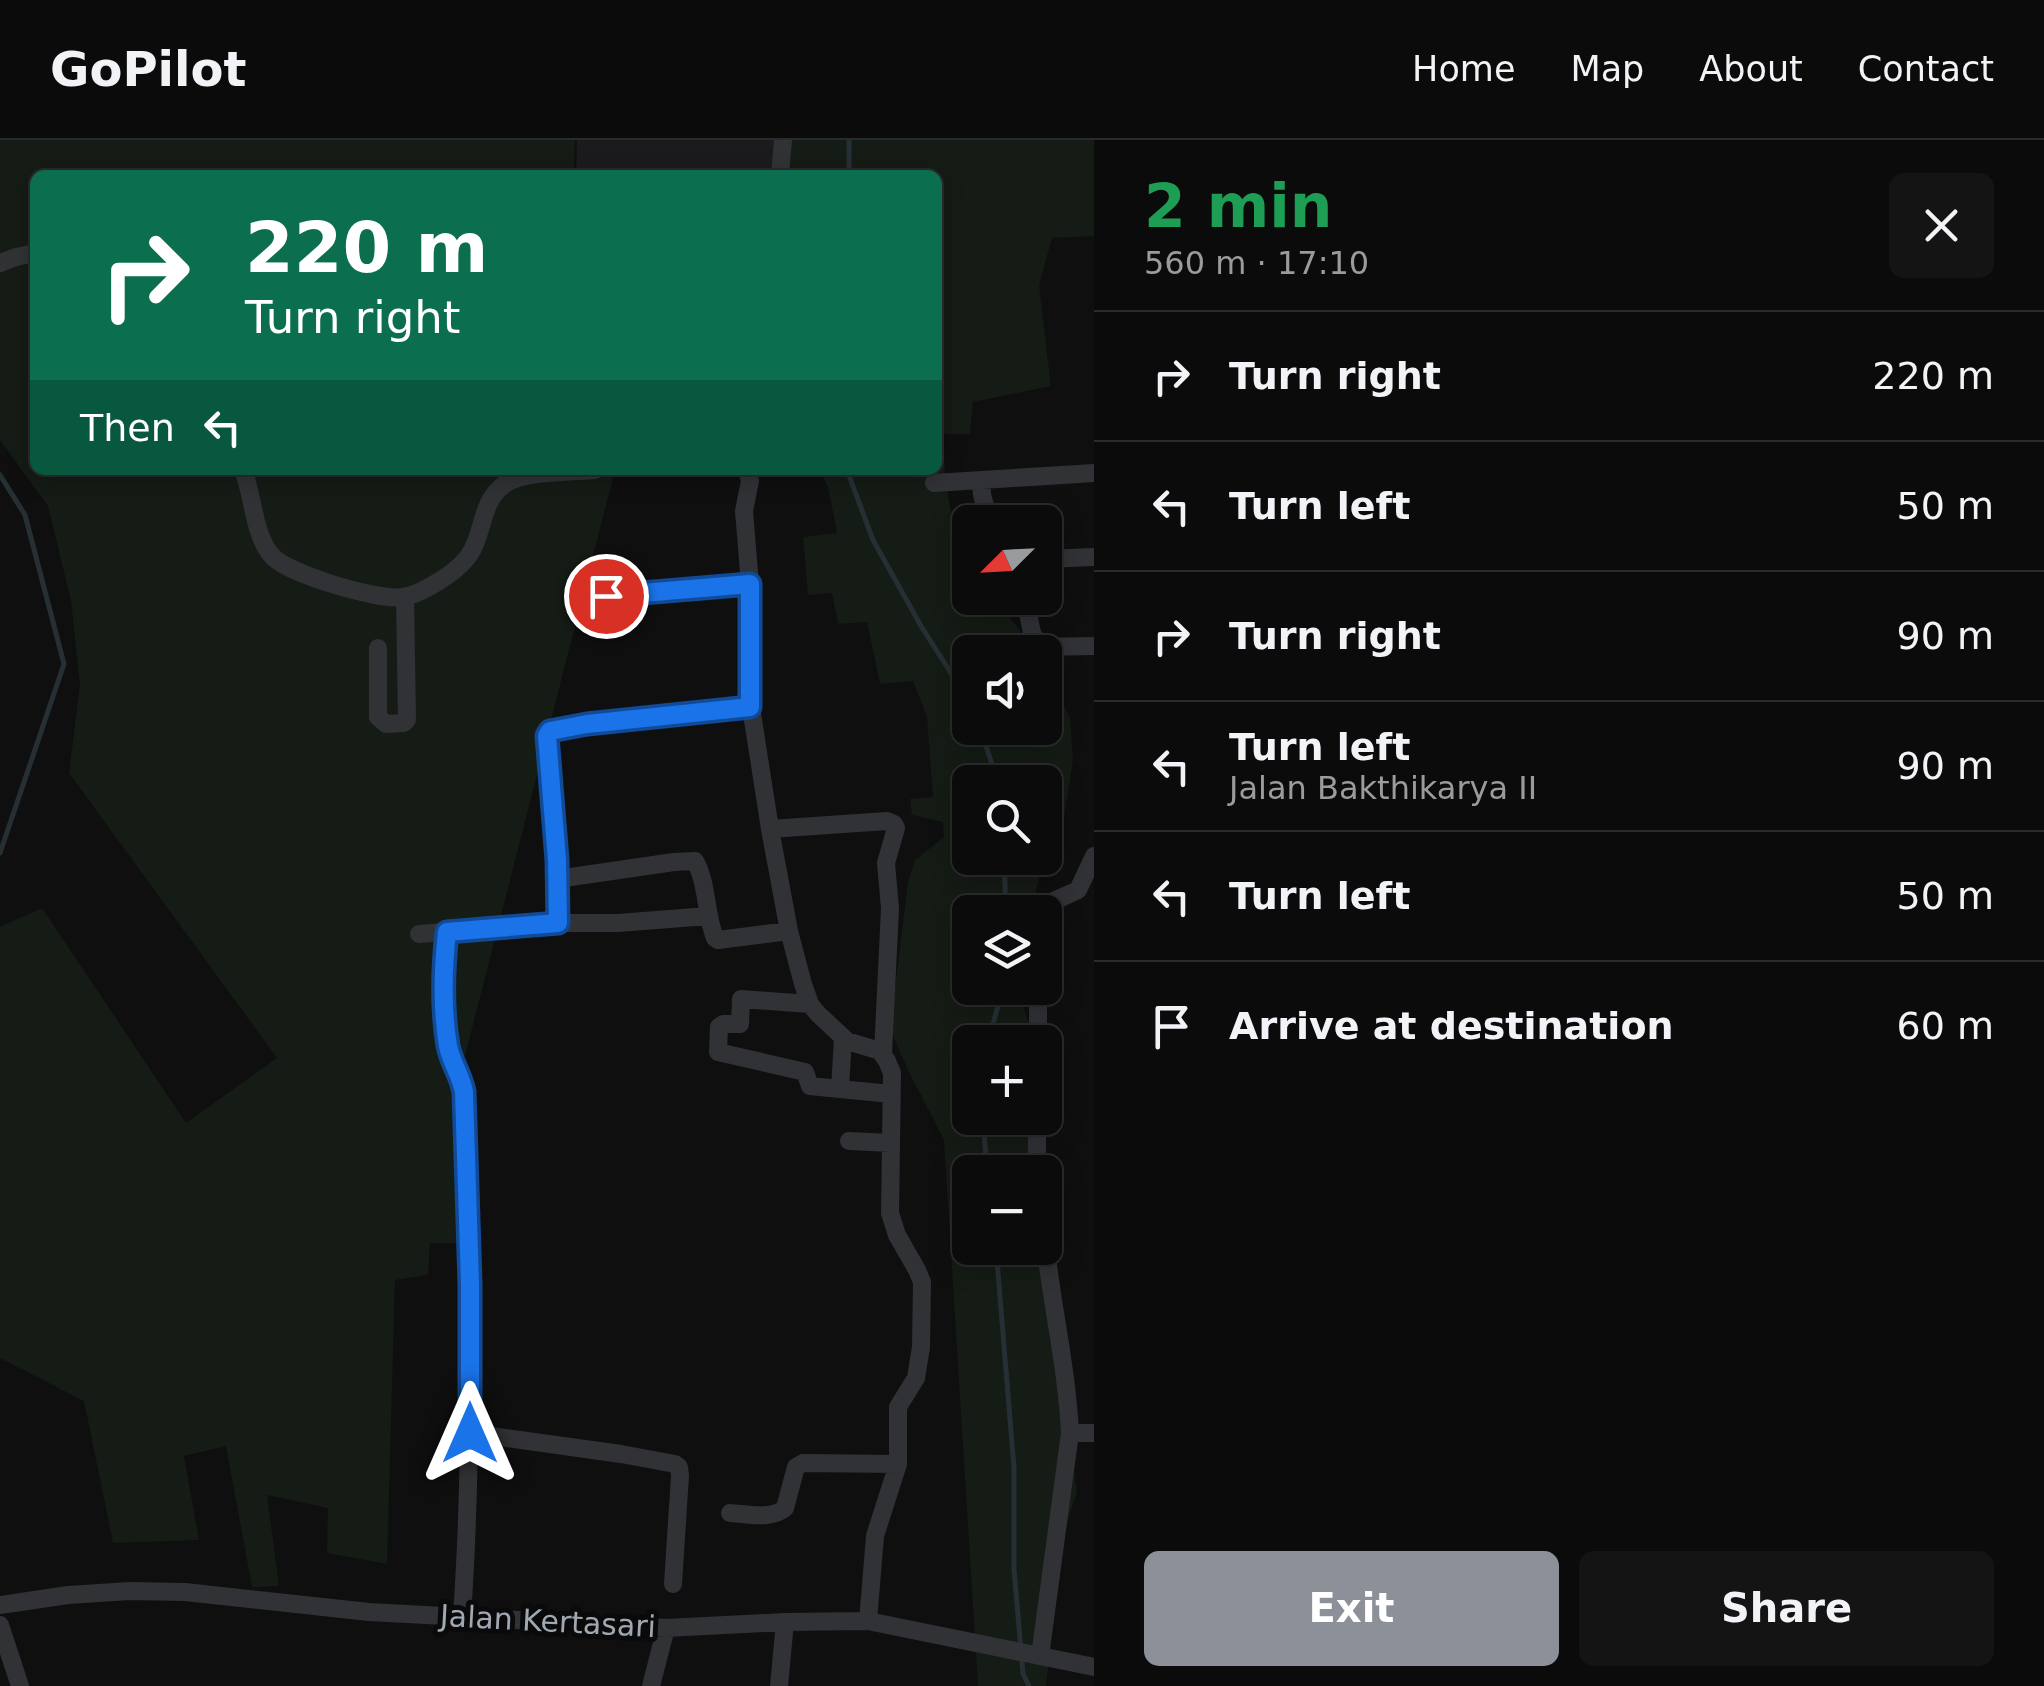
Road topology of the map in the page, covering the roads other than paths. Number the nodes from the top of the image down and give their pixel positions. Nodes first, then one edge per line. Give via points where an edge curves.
1 (783, 140) edge
2 (780, 170) edge
3 (30, 255) edge
4 (0, 264) edge
5 (1094, 473) edge
6 (245, 475) edge
7 (543, 475) edge
8 (749, 475) edge
9 (984, 480) junction
10 (934, 483) dead end
11 (985, 505) edge
12 (1094, 557) edge
13 (1062, 558) edge
14 (750, 584) junction
15 (606, 596) dead end
16 (405, 597) junction
17 (1028, 615) edge
18 (1094, 646) edge
19 (378, 648) dead end
20 (750, 707) junction
21 (770, 829) junction
22 (1094, 856) edge
23 (558, 880) junction
24 (1062, 897) edge
25 (708, 916) junction
26 (558, 923) junction
27 (789, 930) junction
28 (447, 932) junction
29 (419, 934) dead end
30 (810, 1004) junction
31 (843, 1038) junction
32 (883, 1054) junction
33 (840, 1089) junction
34 (891, 1094) junction
35 (849, 1141) dead end
36 (891, 1142) junction
37 (1047, 1265) edge
38 (470, 1433) junction
39 (1070, 1433) junction
40 (1094, 1434) edge
41 (898, 1464) junction
42 (730, 1513) dead end
43 (673, 1584) dead end
44 (0, 1605) edge
45 (462, 1616) junction
46 (785, 1622) junction
47 (868, 1622) junction
48 (0, 1624) edge
49 (666, 1628) junction
50 (1040, 1656) junction
51 (1094, 1667) edge
52 (20, 1686) edge
53 (651, 1686) edge
54 (780, 1686) edge

1 - 2 street
3 - 4 street
5 - 9 street
6 - 16 street via 264,544 280,564 384,597
7 - 16 street via 502,485 486,506 467,558
8 - 14 street via 744,512
9 - 10 street
9 - 11 street
12 - 13 street
14 - 15 street
14 - 20 street
16 - 19 street via 404,723 386,724 378,717
17 - 18 street via 1041,647
20 - 21 street
20 - 23 street via 550,731
21 - 27 street
21 - 32 street via 894,824 886,861
22 - 24 street via 1078,890
23 - 25 street via 695,862
23 - 26 street
25 - 26 street
25 - 27 street via 718,940
26 - 28 street
27 - 30 street
28 - 29 street
28 - 38 street via 447,1037 464,1092
30 - 31 street
30 - 33 street via 741,999 740,1024 720,1026 718,1050 805,1072 809,1086
31 - 32 street
31 - 33 street
32 - 34 street
33 - 34 street
34 - 36 street
35 - 36 street
36 - 41 street via 892,1220 922,1282 920,1358 898,1406
37 - 39 street
38 - 43 street via 676,1464
38 - 45 street
39 - 40 street
39 - 50 street
41 - 42 street via 803,1463 781,1512
41 - 47 street via 875,1536
44 - 45 street, Jalan Kertasari via 94,1592 185,1592
45 - 49 street, Jalan Kertasari
46 - 47 street, Jalan Kertasari
46 - 49 street, Jalan Kertasari
46 - 54 street
47 - 50 street, Jalan Kertasari
48 - 52 street
49 - 53 street
50 - 51 street, Jalan Kertasari

